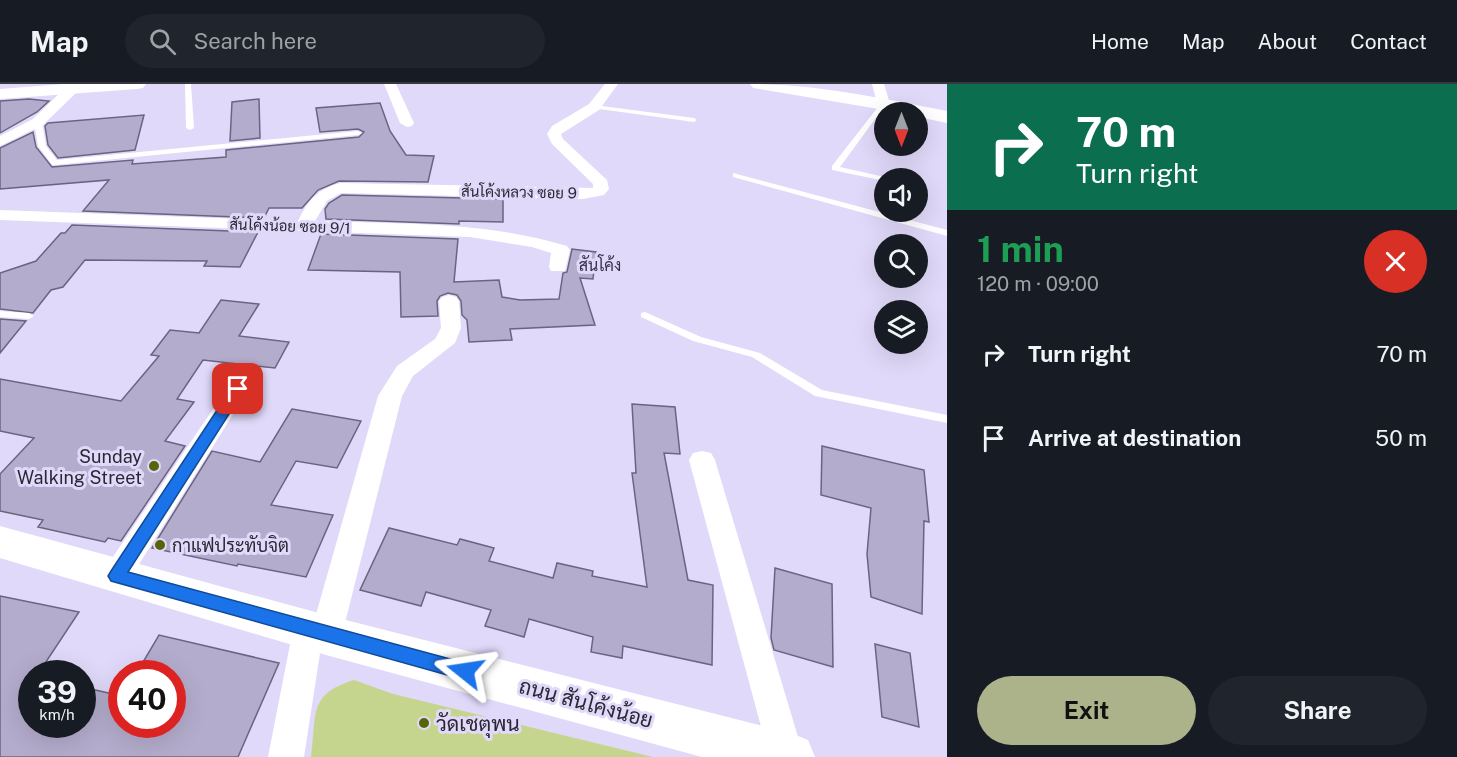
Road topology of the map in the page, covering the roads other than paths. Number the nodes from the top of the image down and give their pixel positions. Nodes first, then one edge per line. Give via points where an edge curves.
1 (137, 84) edge
2 (188, 84) edge
3 (390, 84) edge
4 (612, 84) edge
5 (759, 84) edge
6 (878, 84) edge
7 (46, 87) edge
8 (72, 89) junction
9 (3, 95) edge
10 (874, 102) edge
11 (883, 102) edge
12 (594, 107) junction
13 (928, 113) edge
14 (874, 117) edge
15 (947, 117) edge
16 (694, 120) dead end
17 (38, 122) junction
18 (407, 123) dead end
19 (190, 128) dead end
20 (358, 133) dead end
21 (0, 142) edge
22 (736, 175) dead end
23 (874, 177) edge
24 (874, 209) edge
25 (0, 215) edge
26 (919, 222) edge
27 (304, 226) junction
28 (947, 233) edge
29 (558, 267) dead end
30 (449, 301) dead end
31 (0, 314) edge
32 (645, 315) dead end
33 (28, 316) dead end
34 (238, 389) dead end
35 (947, 419) edge
36 (702, 460) dead end
37 (0, 542) edge
38 (117, 576) junction
39 (317, 632) junction
40 (789, 756) edge
41 (286, 757) edge

1 - 8 street
2 - 19 lane
3 - 18 street
4 - 12 street, สันโค้งหลวง ซอย 9
5 - 10 street
6 - 11 street
7 - 8 street
7 - 9 street
8 - 17 street
12 - 16 lane
12 - 27 street, สันโค้งหลวง ซอย 9 via 554,134 601,183 597,192 340,188 317,199
13 - 15 street
14 - 23 lane via 836,168
17 - 20 lane via 42,146 55,163
17 - 21 street
22 - 24 lane
25 - 27 street, สันโค้งน้อย ซอย 9/1
26 - 28 lane
27 - 29 street, สันโค้งน้อย ซอย 9/1 via 470,232 561,250
30 - 39 street via 451,328 444,343 405,371 390,396
31 - 33 lane
32 - 35 lane via 697,339 756,355 819,393
34 - 38 street
36 - 40 street
37 - 38 street, ถนน สันโค้งน้อย
38 - 39 street, ถนน สันโค้งน้อย
39 - 40 street, ถนน สันโค้งน้อย
39 - 41 street

